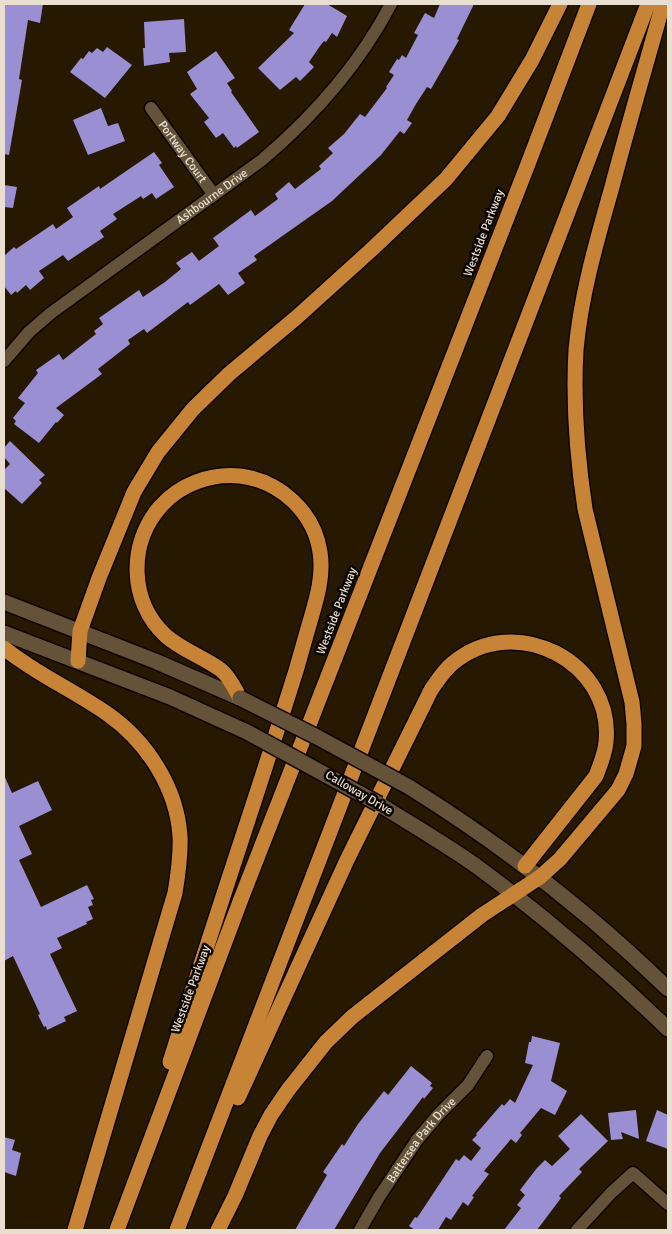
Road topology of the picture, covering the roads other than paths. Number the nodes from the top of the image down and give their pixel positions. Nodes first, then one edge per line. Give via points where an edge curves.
1 (391, 4) edge
2 (560, 4) edge
3 (589, 4) edge
4 (648, 4) edge
5 (663, 4) edge
6 (151, 108) dead end
7 (214, 195) junction
8 (4, 361) edge
9 (4, 602) edge
10 (80, 631) junction
11 (4, 633) edge
12 (4, 648) edge
13 (78, 661) junction
14 (240, 698) junction
15 (525, 866) junction
16 (540, 877) junction
17 (514, 895) junction
18 (668, 988) edge
19 (668, 1029) edge
20 (487, 1056) dead end
21 (668, 1204) edge
22 (178, 1227) edge
23 (75, 1230) edge
24 (117, 1230) edge
25 (218, 1230) edge
26 (360, 1230) edge
27 (577, 1230) edge

1 - 7 street, Ashbourne Drive via 364,50 317,109 262,160
2 - 10 highway via 532,60 498,116 446,179 297,317 229,374 173,432 134,492
3 - 24 highway, Westside Parkway via 240,899
4 - 22 highway
5 - 16 highway via 592,256 582,306 576,367 576,435 585,509 632,702 634,746 618,790 560,859
6 - 7 street, Portway Court
7 - 8 street, Ashbourne Drive via 51,313
9 - 10 main road
10 - 13 highway
10 - 14 main road
11 - 13 main road, Calloway Drive
12 - 23 highway via 129,731 156,764 165,782 180,836 175,893
13 - 17 main road, Calloway Drive, bridge via 247,732 397,816 477,867
14 - 15 main road, bridge via 409,787
14 - 24 highway via 223,671 180,646 154,623 137,579 139,546 151,518 171,496 200,480 217,476 247,477 264,482 289,497 309,521 320,550 322,566 296,671
15 - 16 main road
15 - 22 highway via 596,776 603,758 606,726 596,692 574,665 539,644 503,641 467,653 442,674 432,690 347,860
16 - 17 highway
16 - 18 main road
17 - 19 main road, Calloway Drive via 572,942
17 - 25 highway via 482,915 352,1017 326,1042 271,1116
20 - 26 street, Battersea Park Drive via 468,1085 417,1140
21 - 27 street via 633,1173

